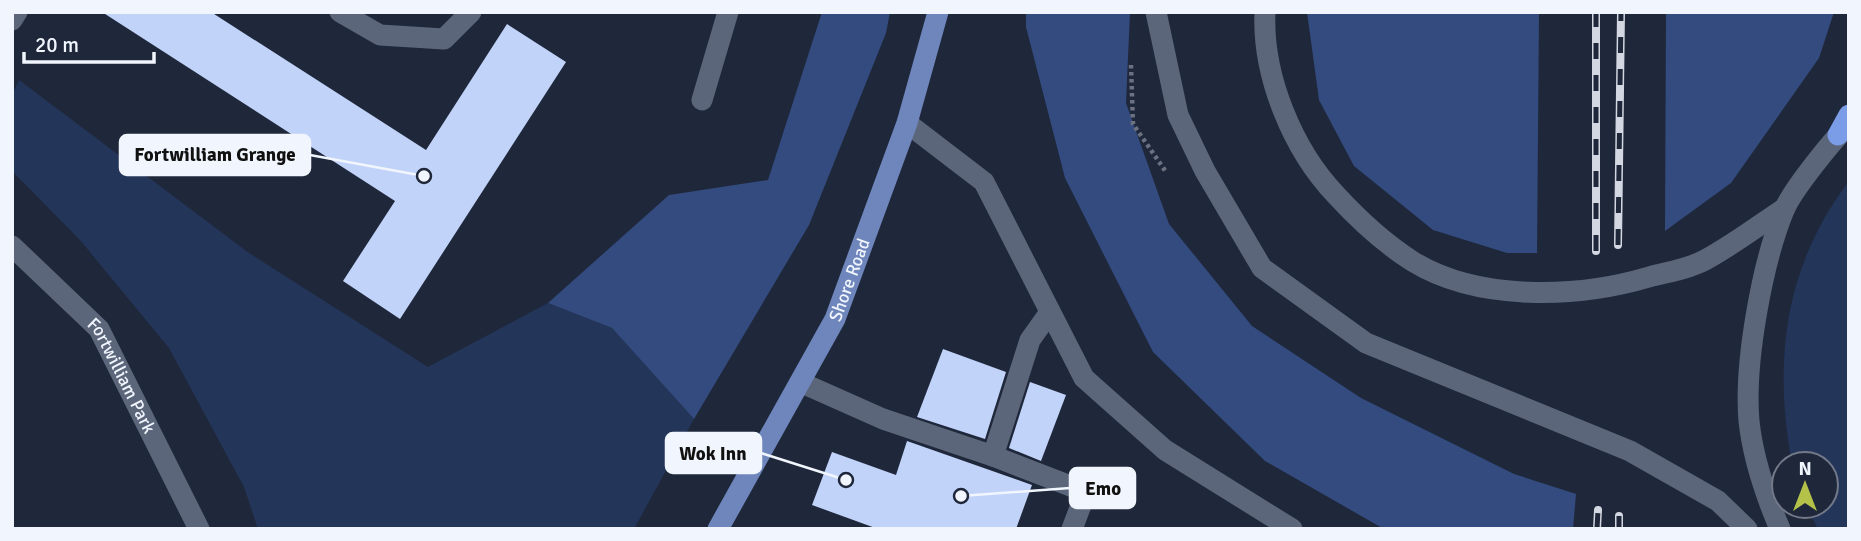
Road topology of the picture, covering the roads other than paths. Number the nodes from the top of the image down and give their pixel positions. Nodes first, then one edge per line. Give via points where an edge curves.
1 (17, 12) edge
2 (340, 12) edge
3 (471, 12) edge
4 (728, 12) edge
5 (938, 12) edge
6 (1156, 12) edge
7 (1265, 12) edge
8 (12, 20) edge
9 (702, 100) dead end
10 (1849, 116) edge
11 (907, 123) junction
12 (1843, 129) edge
13 (1785, 208) junction
14 (12, 246) edge
15 (1049, 312) junction
16 (802, 383) junction
17 (993, 456) junction
18 (199, 529) edge
19 (718, 529) edge
20 (1072, 529) edge
21 (1292, 529) edge
22 (1746, 529) edge
23 (1780, 529) edge

1 - 8 street
2 - 3 street via 380,35 444,39
4 - 9 street
5 - 11 main road, Shore Road
6 - 22 street via 1178,115 1262,268 1366,343 1630,451 1718,501
7 - 13 street via 1275,86 1293,137 1317,176 1361,222 1413,262 1462,281 1526,293 1614,288 1703,261
10 - 12 highway
11 - 15 street via 984,182
11 - 16 main road, Shore Road via 835,319
12 - 13 street
13 - 23 street via 1753,334 1749,419 1762,487
14 - 18 street, Fortwilliam Park via 99,329
15 - 17 street via 1030,340
15 - 21 street via 1084,379 1165,450
16 - 17 street via 883,419
16 - 19 main road, Shore Road
17 - 20 street via 1086,492

